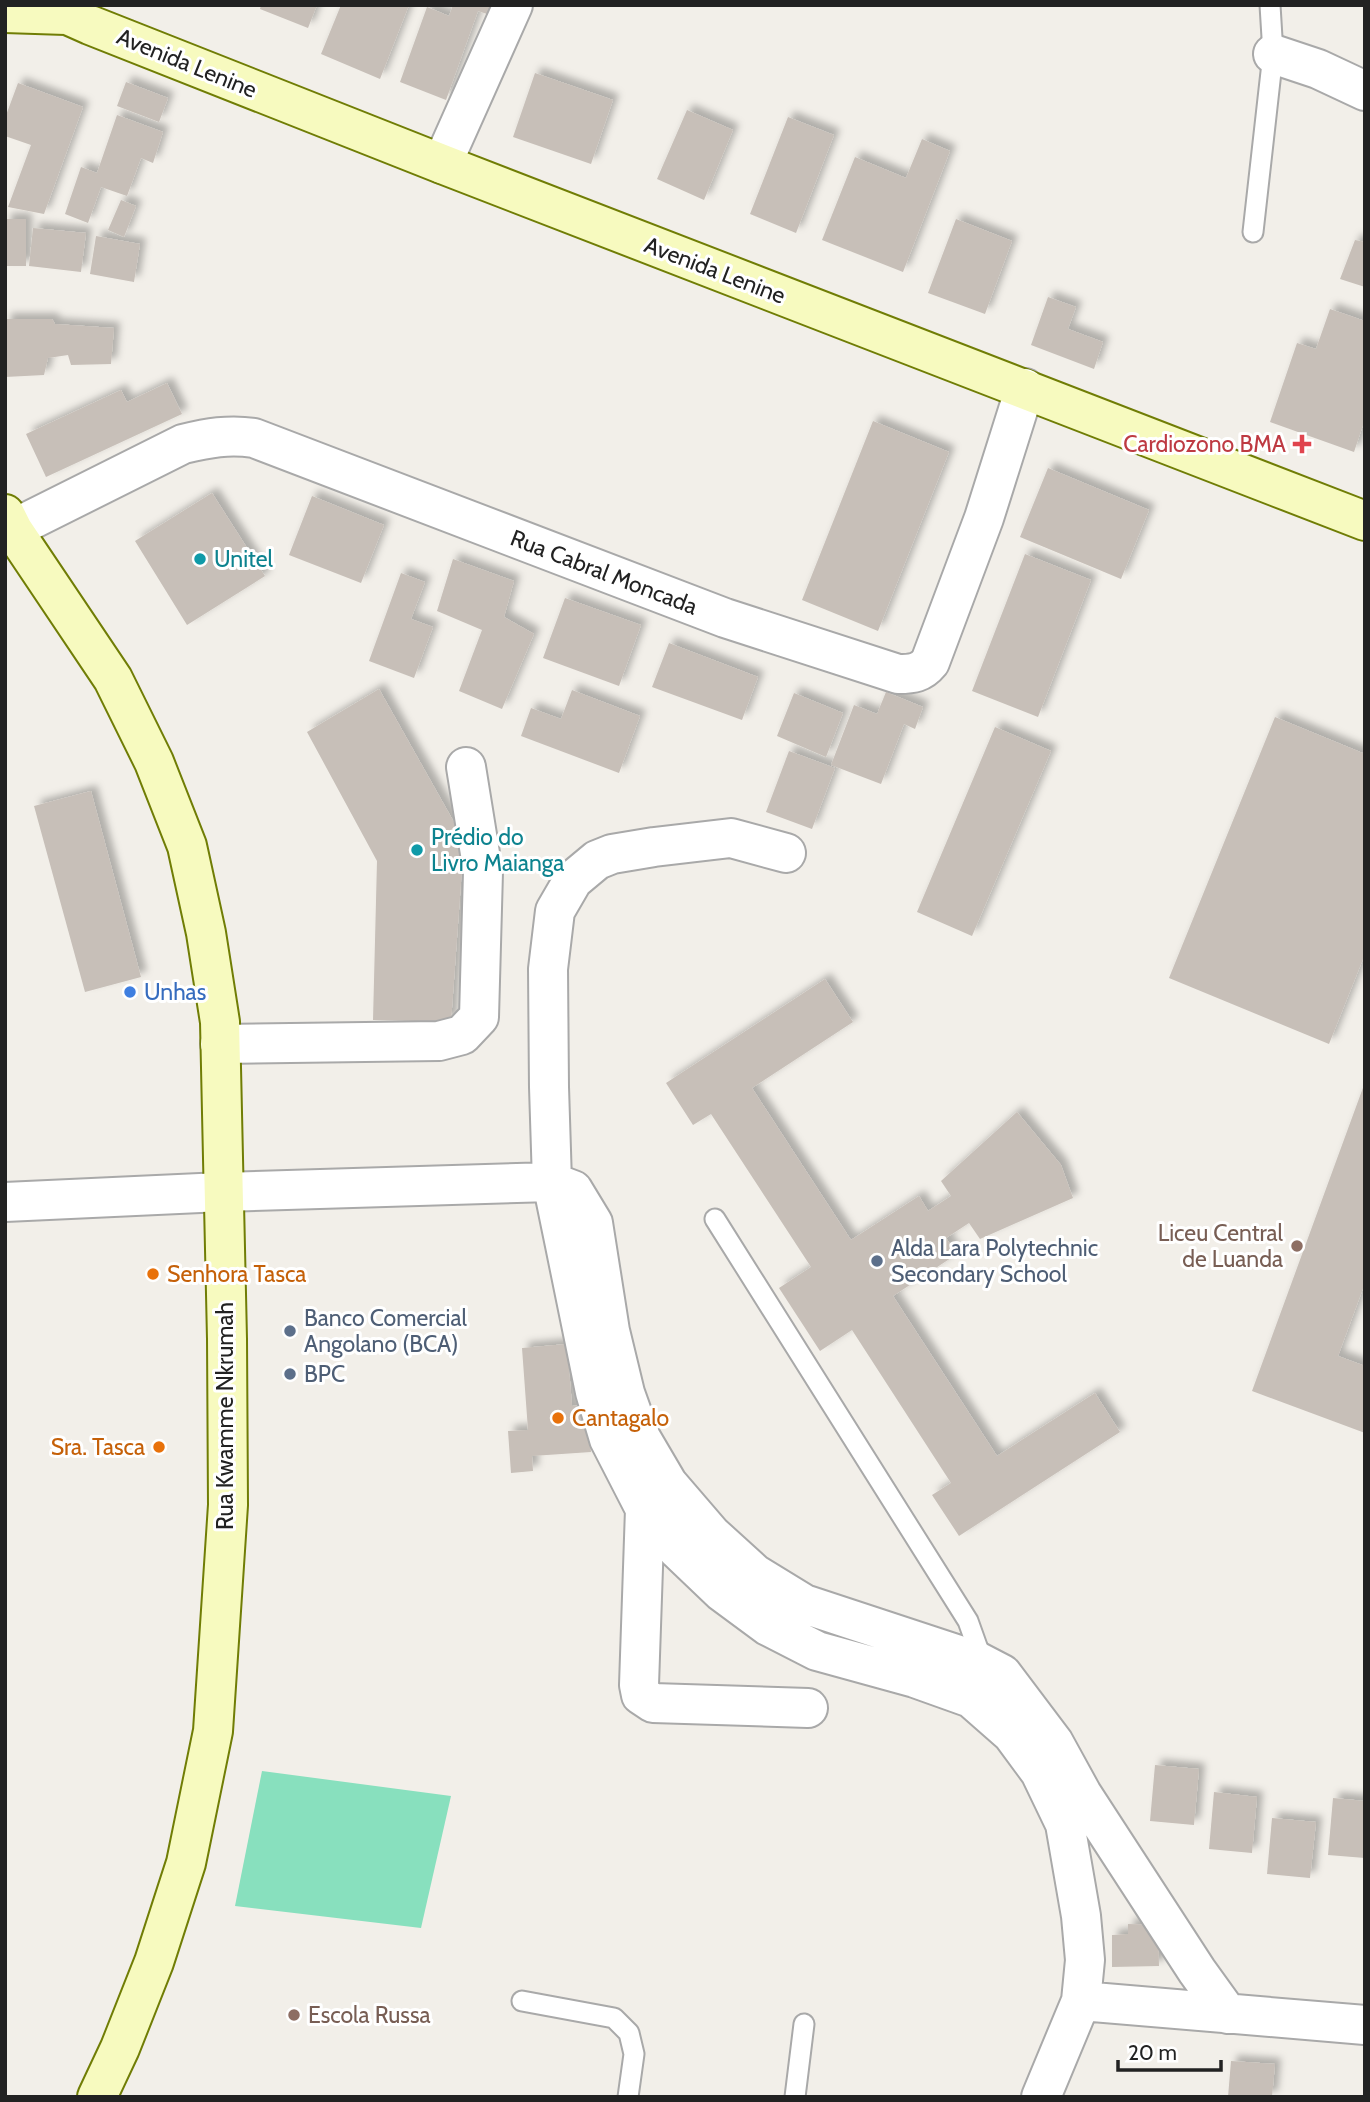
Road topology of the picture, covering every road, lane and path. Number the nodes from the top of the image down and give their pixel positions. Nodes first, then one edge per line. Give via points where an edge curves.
1 (513, 5) edge
2 (1270, 5) edge
3 (70, 11) edge
4 (5, 13) edge
5 (1273, 54) junction
6 (1365, 91) edge
7 (442, 164) junction
8 (1253, 232) dead end
9 (1025, 388) junction
10 (1365, 521) edge
11 (8, 526) edge
12 (466, 766) dead end
13 (786, 853) dead end
14 (220, 1044) junction
15 (552, 1182) junction
16 (222, 1192) junction
17 (5, 1202) edge
18 (715, 1219) dead end
19 (645, 1509) junction
20 (689, 1536) junction
21 (978, 1682) junction
22 (808, 1708) dead end
23 (522, 2001) dead end
24 (1082, 2001) junction
25 (1228, 2014) junction
26 (804, 2024) dead end
27 (1365, 2025) edge
28 (97, 2097) edge
29 (628, 2097) edge
30 (795, 2097) edge
31 (1041, 2097) edge

1 - 7 street
2 - 5 lane
3 - 4 street, Avenida Lenine
3 - 7 street, Avenida Lenine
5 - 6 street
5 - 8 lane
7 - 9 street, Avenida Lenine
9 - 10 street, Avenida Lenine
9 - 11 street, Rua Cabral Moncada via 984,518 930,662 913,674 898,674 725,618 244,436 183,443
11 - 14 street, Rua Kwamme Nkrumah via 113,679 154,762 187,846 206,933
12 - 14 street via 483,872 479,1017 462,1035 439,1041
13 - 15 street via 731,838 654,846 597,860 573,880 555,911 548,969
14 - 16 street, Rua Kwamme Nkrumah
15 - 16 street
15 - 19 street via 595,1392 609,1438
15 - 20 street via 573,1190 593,1223 625,1393 641,1438 668,1484
16 - 17 street
16 - 28 street, Rua Kwamme Nkrumah via 228,1505 213,1731 186,1863 154,1962
18 - 21 lane via 968,1621
19 - 20 street
19 - 22 street via 641,1695 653,1703
20 - 21 street via 710,1534 755,1574 804,1604
21 - 24 street via 1040,1772 1065,1824 1082,1916
21 - 25 street via 1002,1674 1054,1743 1082,1794
23 - 29 lane via 614,2018 629,2033 634,2054
24 - 25 street
24 - 31 street
25 - 27 street
26 - 30 lane

